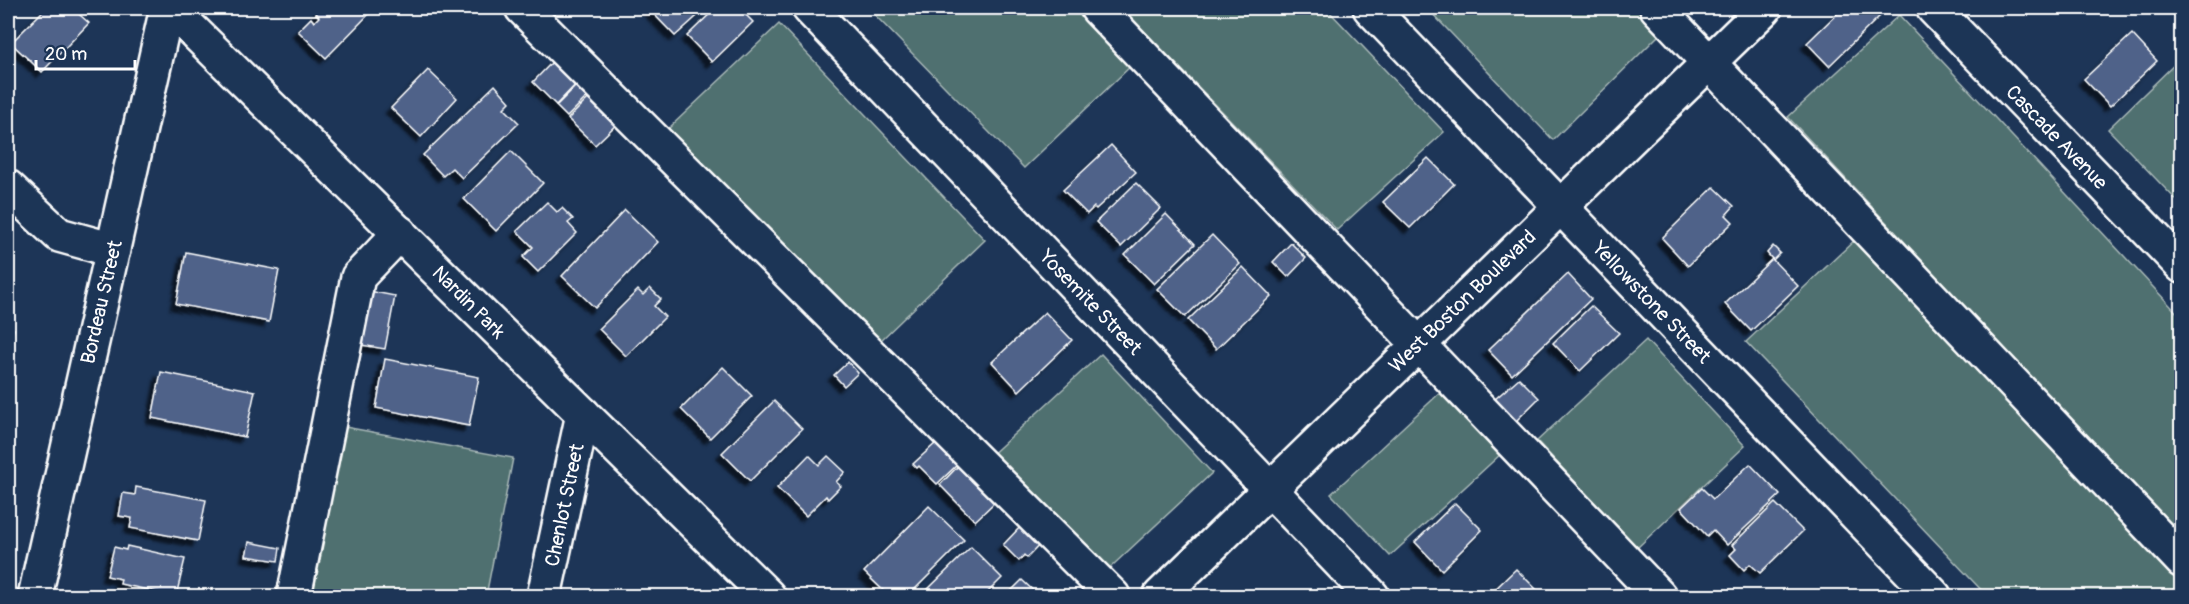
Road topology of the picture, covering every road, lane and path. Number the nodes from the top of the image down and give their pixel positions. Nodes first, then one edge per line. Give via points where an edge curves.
1 (169, 8) edge
2 (522, 8) edge
3 (809, 8) edge
4 (1097, 8) edge
5 (1370, 8) edge
6 (1657, 8) edge
7 (1765, 8) edge
8 (1934, 8) edge
9 (1709, 62) junction
10 (12, 201) edge
11 (1560, 206) junction
12 (400, 233) junction
13 (112, 250) junction
14 (2181, 266) edge
15 (1418, 344) junction
16 (583, 414) junction
17 (1269, 488) junction
18 (2181, 561) edge
19 (35, 597) edge
20 (294, 597) edge
21 (544, 597) edge
22 (768, 597) edge
23 (1113, 597) edge
24 (1160, 597) edge
25 (1372, 597) edge
26 (1659, 597) edge
27 (1934, 597) edge

1 - 12 street, Nardin Park
1 - 13 street, Bordeau Street
2 - 23 street
3 - 17 street, Yosemite Street
4 - 15 street
5 - 11 street, Yellowstone Street
6 - 9 street
7 - 9 street, West Boston Boulevard
8 - 14 street, Cascade Avenue
9 - 11 street, West Boston Boulevard
9 - 18 street
10 - 13 street via 59,235
11 - 15 street, West Boston Boulevard
11 - 27 street, Yellowstone Street
12 - 16 street, Nardin Park
12 - 20 street via 358,277
13 - 19 street, Bordeau Street
15 - 17 street, West Boston Boulevard
15 - 26 street
16 - 21 street, Chenlot Street
16 - 22 street, Nardin Park
17 - 24 street, West Boston Boulevard
17 - 25 street, Yosemite Street

